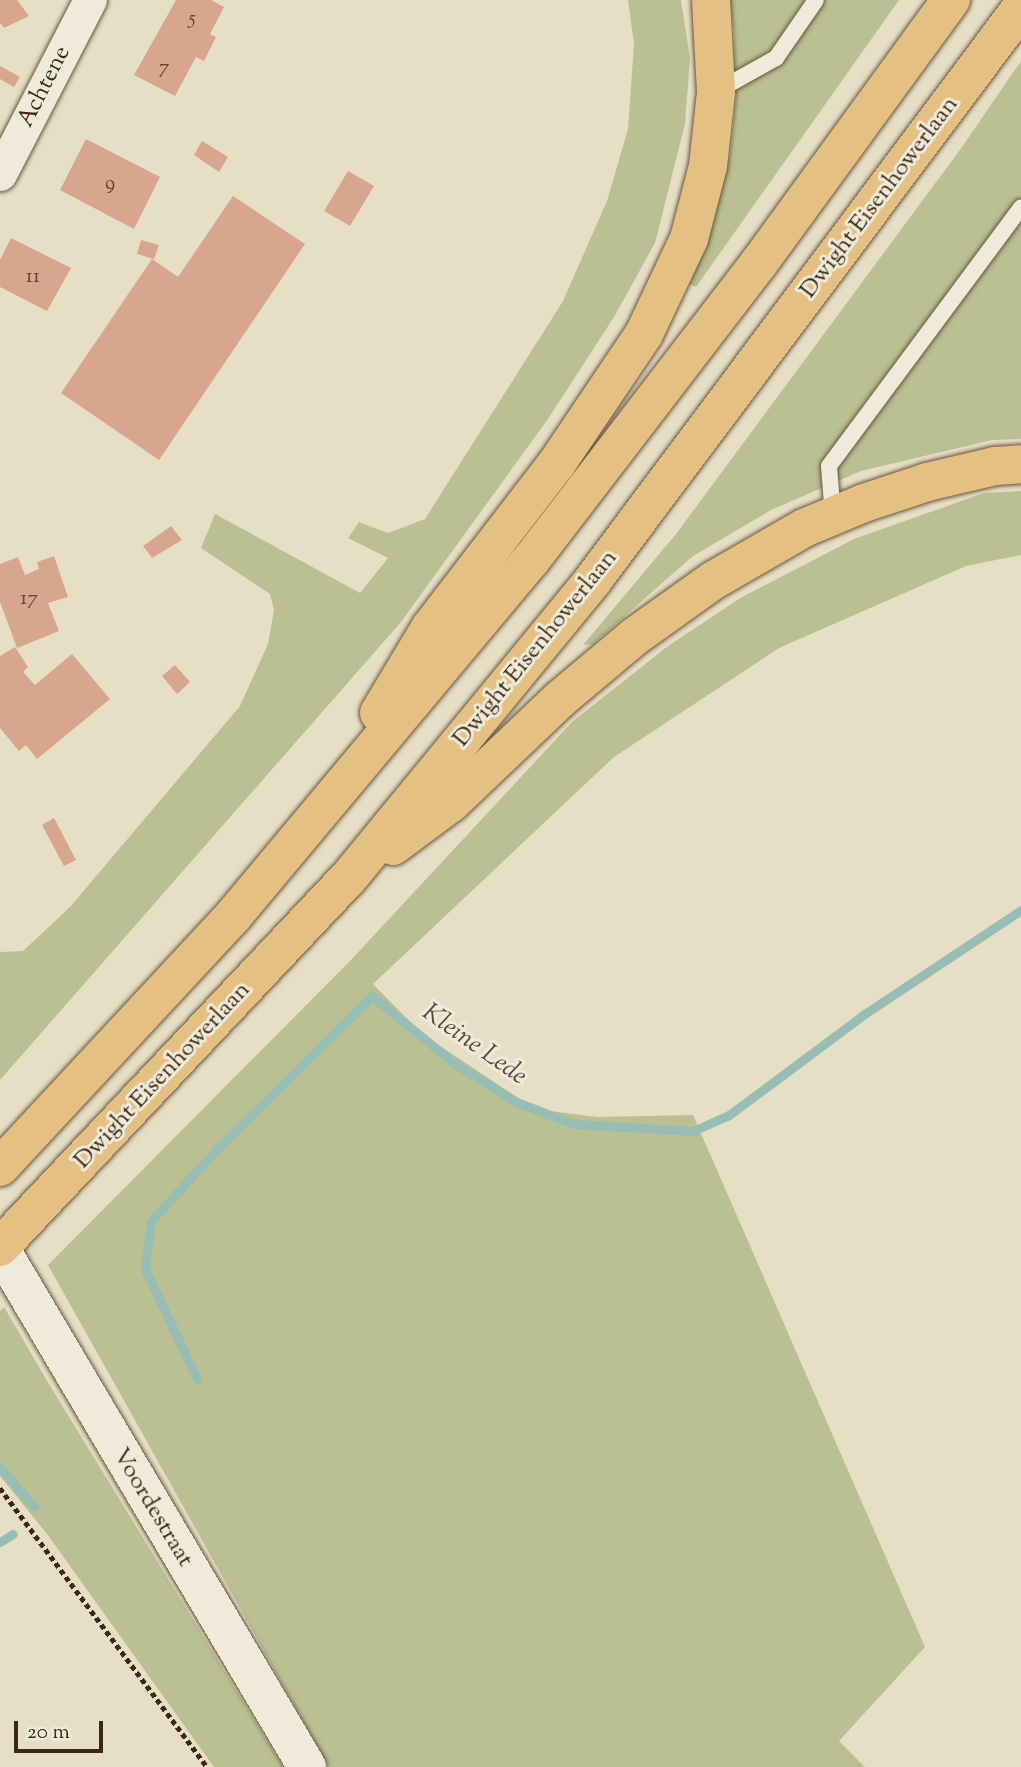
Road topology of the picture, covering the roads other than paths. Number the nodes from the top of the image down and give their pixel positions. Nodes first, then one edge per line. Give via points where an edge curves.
1 (90, 0) edge
2 (711, 0) edge
3 (816, 0) edge
4 (951, 0) edge
5 (1021, 8) edge
6 (716, 92) junction
7 (0, 174) edge
8 (1021, 207) edge
9 (1021, 464) edge
10 (833, 516) junction
11 (312, 822) junction
12 (351, 875) junction
13 (0, 1167) edge
14 (0, 1248) edge
15 (307, 1767) edge

1 - 7 street, Achtene
2 - 6 highway
3 - 6 lane via 776,58
4 - 11 highway via 759,263 531,560
5 - 12 highway, Dwight Eisenhowerlaan via 593,580
6 - 11 highway via 708,166 689,239 644,334 557,463 430,628
8 - 10 lane via 829,466
9 - 10 highway via 927,482
10 - 12 highway via 714,580 634,637 559,700 451,803
11 - 13 highway via 234,915
12 - 14 highway, Dwight Eisenhowerlaan
14 - 15 street, Voordestraat

